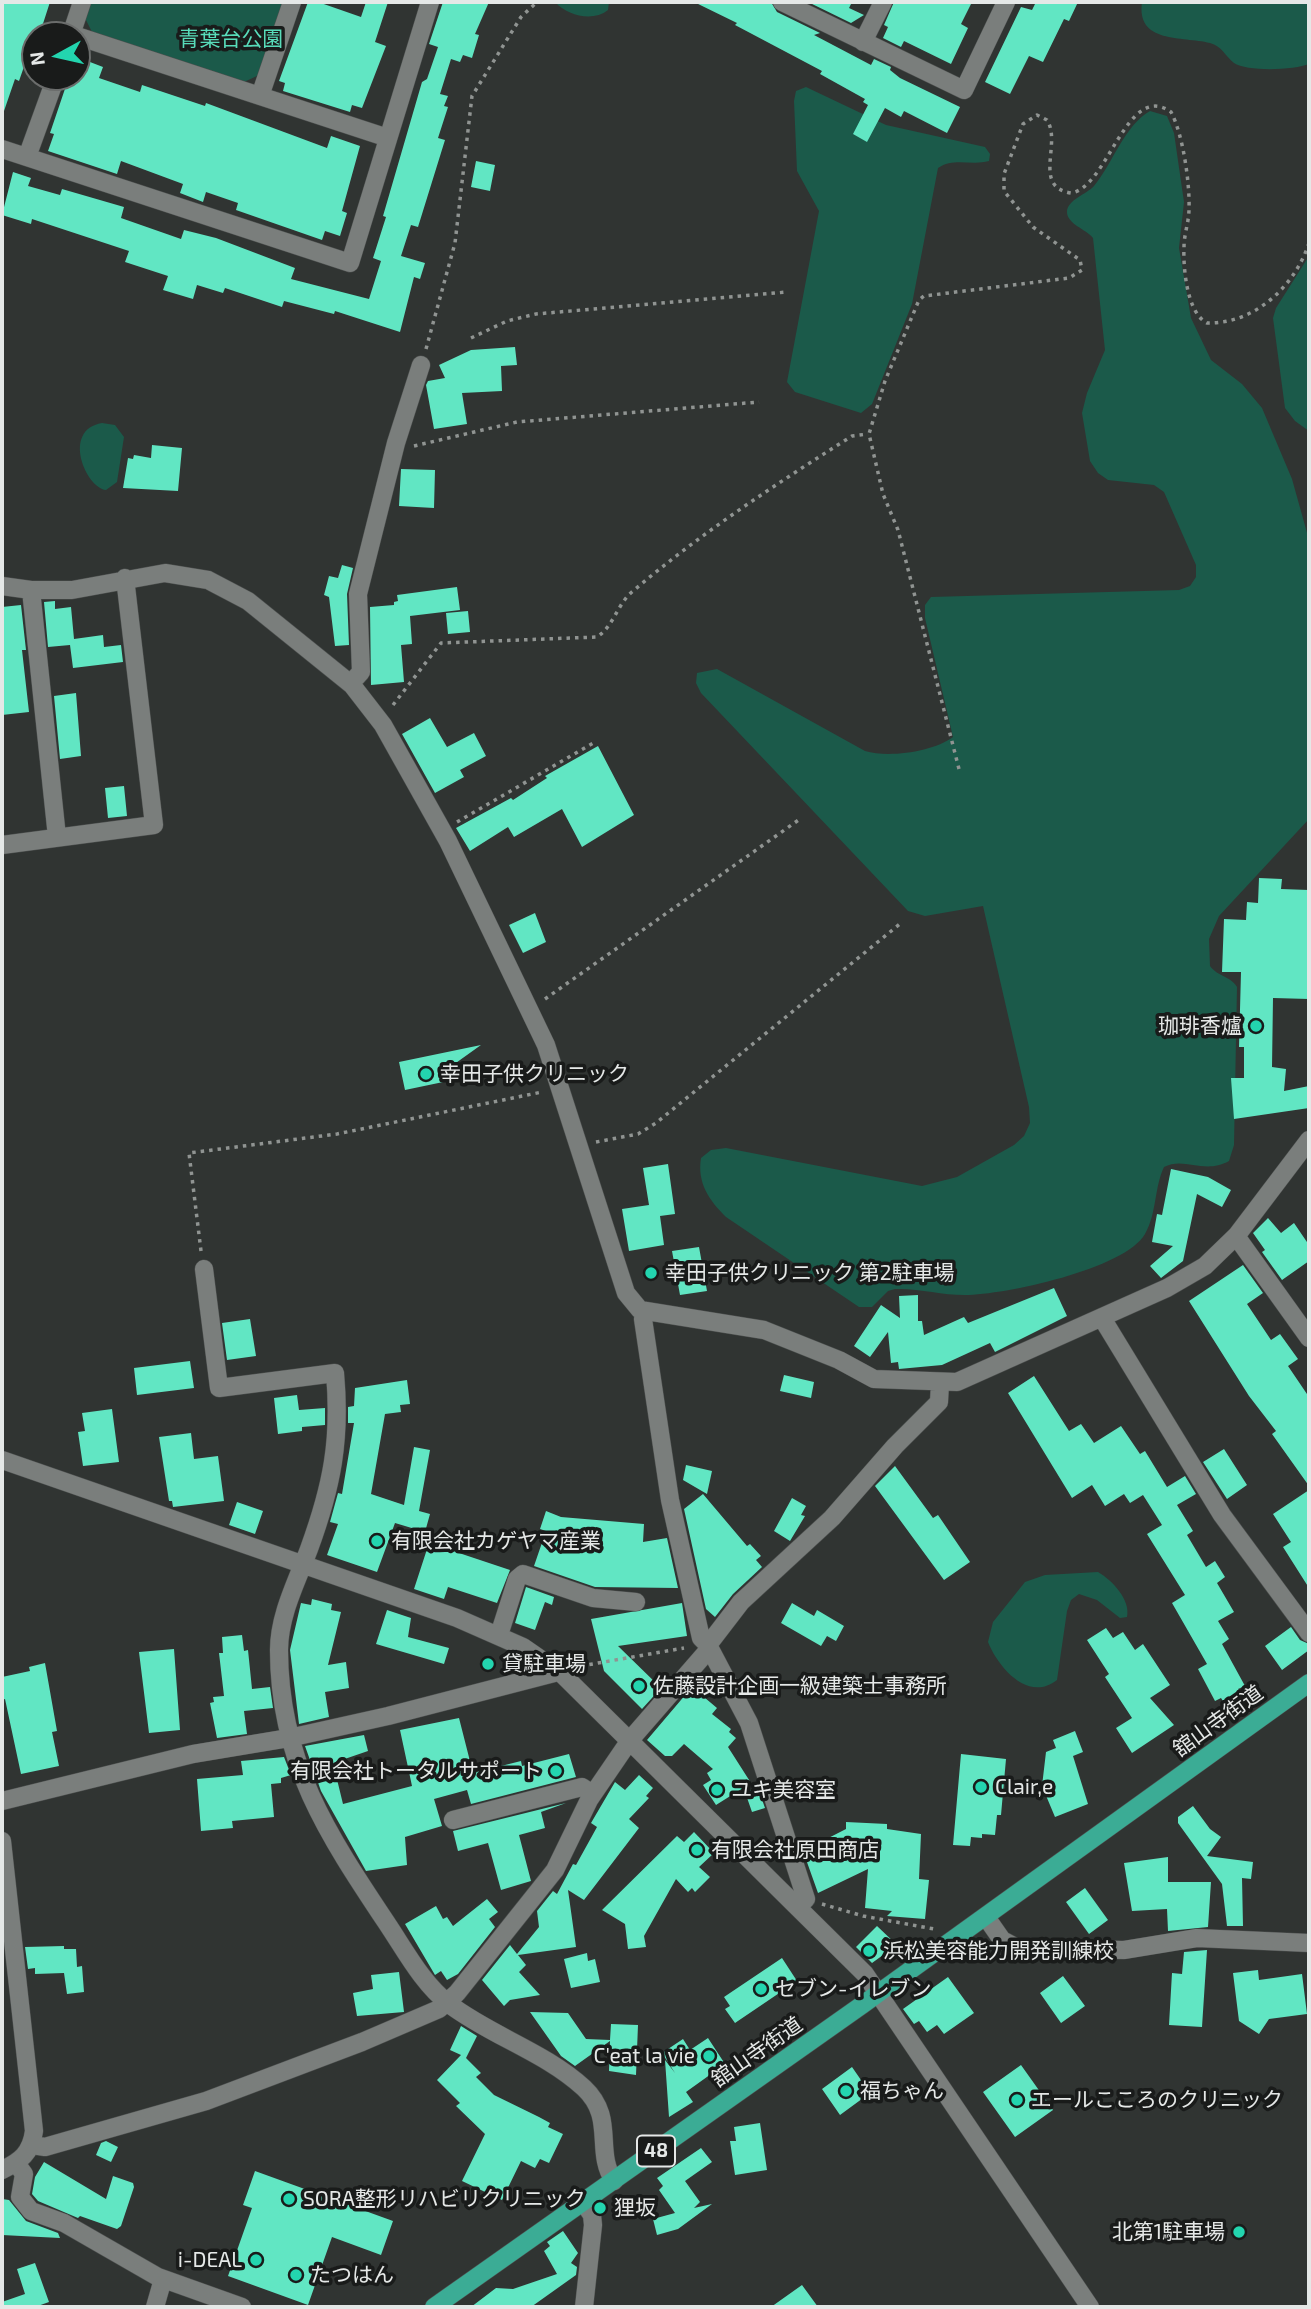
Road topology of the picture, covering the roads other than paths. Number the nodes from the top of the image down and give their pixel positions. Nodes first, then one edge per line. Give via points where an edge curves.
1 (82, 2) edge
2 (292, 2) edge
3 (430, 2) edge
4 (782, 2) edge
5 (883, 2) edge
6 (1006, 2) edge
7 (77, 21) edge
8 (91, 41) edge
9 (863, 41) junction
10 (51, 91) edge
11 (260, 96) junction
12 (388, 138) junction
13 (2, 149) edge
14 (27, 157) junction
15 (421, 365) road end
16 (125, 578) junction
17 (2, 586) edge
18 (31, 590) junction
19 (351, 683) junction
20 (57, 837) junction
21 (2, 845) edge
22 (1309, 1140) edge
23 (1303, 1161) edge
24 (1236, 1236) junction
25 (204, 1269) road end
26 (645, 1312) junction
27 (1102, 1318) junction
28 (1309, 1338) edge
29 (940, 1383) junction
30 (2, 1460) edge
31 (303, 1564) junction
32 (636, 1602) dead end
33 (1309, 1633) edge
34 (499, 1635) junction
35 (709, 1646) junction
36 (558, 1672) junction
37 (1309, 1683) edge
38 (289, 1738) junction
39 (630, 1740) junction
40 (593, 1794) junction
41 (2, 1801) edge
42 (453, 1820) dead end
43 (2, 1841) edge
44 (802, 1903) junction
45 (986, 1917) junction
46 (1309, 1943) edge
47 (878, 1994) junction
48 (446, 2002) junction
49 (32, 2145) junction
50 (9, 2166) edge
51 (614, 2181) junction
52 (583, 2202) junction
53 (163, 2278) junction
54 (155, 2307) edge
55 (242, 2307) edge
56 (434, 2307) edge
57 (584, 2307) edge
58 (1090, 2307) edge

1 - 7 street
2 - 11 street
3 - 12 street
4 - 9 street
5 - 9 street
6 - 9 street via 964,90
8 - 11 street
10 - 14 street
11 - 12 street
12 - 14 street via 351,263
13 - 14 street
15 - 19 street via 358,594 361,672
16 - 18 street via 72,590
16 - 19 street via 187,575 229,589
16 - 20 street via 154,825
17 - 18 street
18 - 20 street
19 - 26 street via 378,718 442,831 528,1008 561,1088 629,1301
20 - 21 street
22 - 23 street
23 - 24 street
24 - 27 street via 1186,1278
24 - 28 street
25 - 31 street via 219,1388 335,1373 339,1421 335,1465
26 - 29 street via 764,1330 874,1379
26 - 35 street via 670,1500 701,1638
27 - 29 street via 973,1377
27 - 33 street via 1222,1515
29 - 35 street via 939,1402 841,1509 741,1602
30 - 31 street
31 - 34 street
31 - 38 street via 280,1635 280,1677
32 - 34 street via 579,1595 523,1574 517,1578
34 - 36 street
35 - 39 street
35 - 44 street via 749,1723
36 - 38 street
36 - 39 street
37 - 45 main road, 舘山寺街道 / 48
38 - 41 street via 193,1754
38 - 48 street via 306,1790 332,1842 425,1979
39 - 40 street
39 - 44 street
40 - 42 street via 582,1787
40 - 48 street via 555,1870
43 - 49 street
44 - 47 street
45 - 46 street via 1002,1940 1017,1948 1124,1950 1197,1938
45 - 47 main road, 舘山寺街道 / 48
47 - 51 main road, 舘山寺街道 / 48
47 - 58 street
48 - 49 street via 362,2042 206,2101 46,2147
48 - 51 street via 583,2088 603,2119 605,2166
49 - 50 street via 25,2157
50 - 53 street via 24,2174 20,2197 31,2211 64,2223
51 - 52 main road, 舘山寺街道 / 48
52 - 56 main road, 舘山寺街道 / 48
52 - 57 street via 593,2225
53 - 54 street
53 - 55 street

